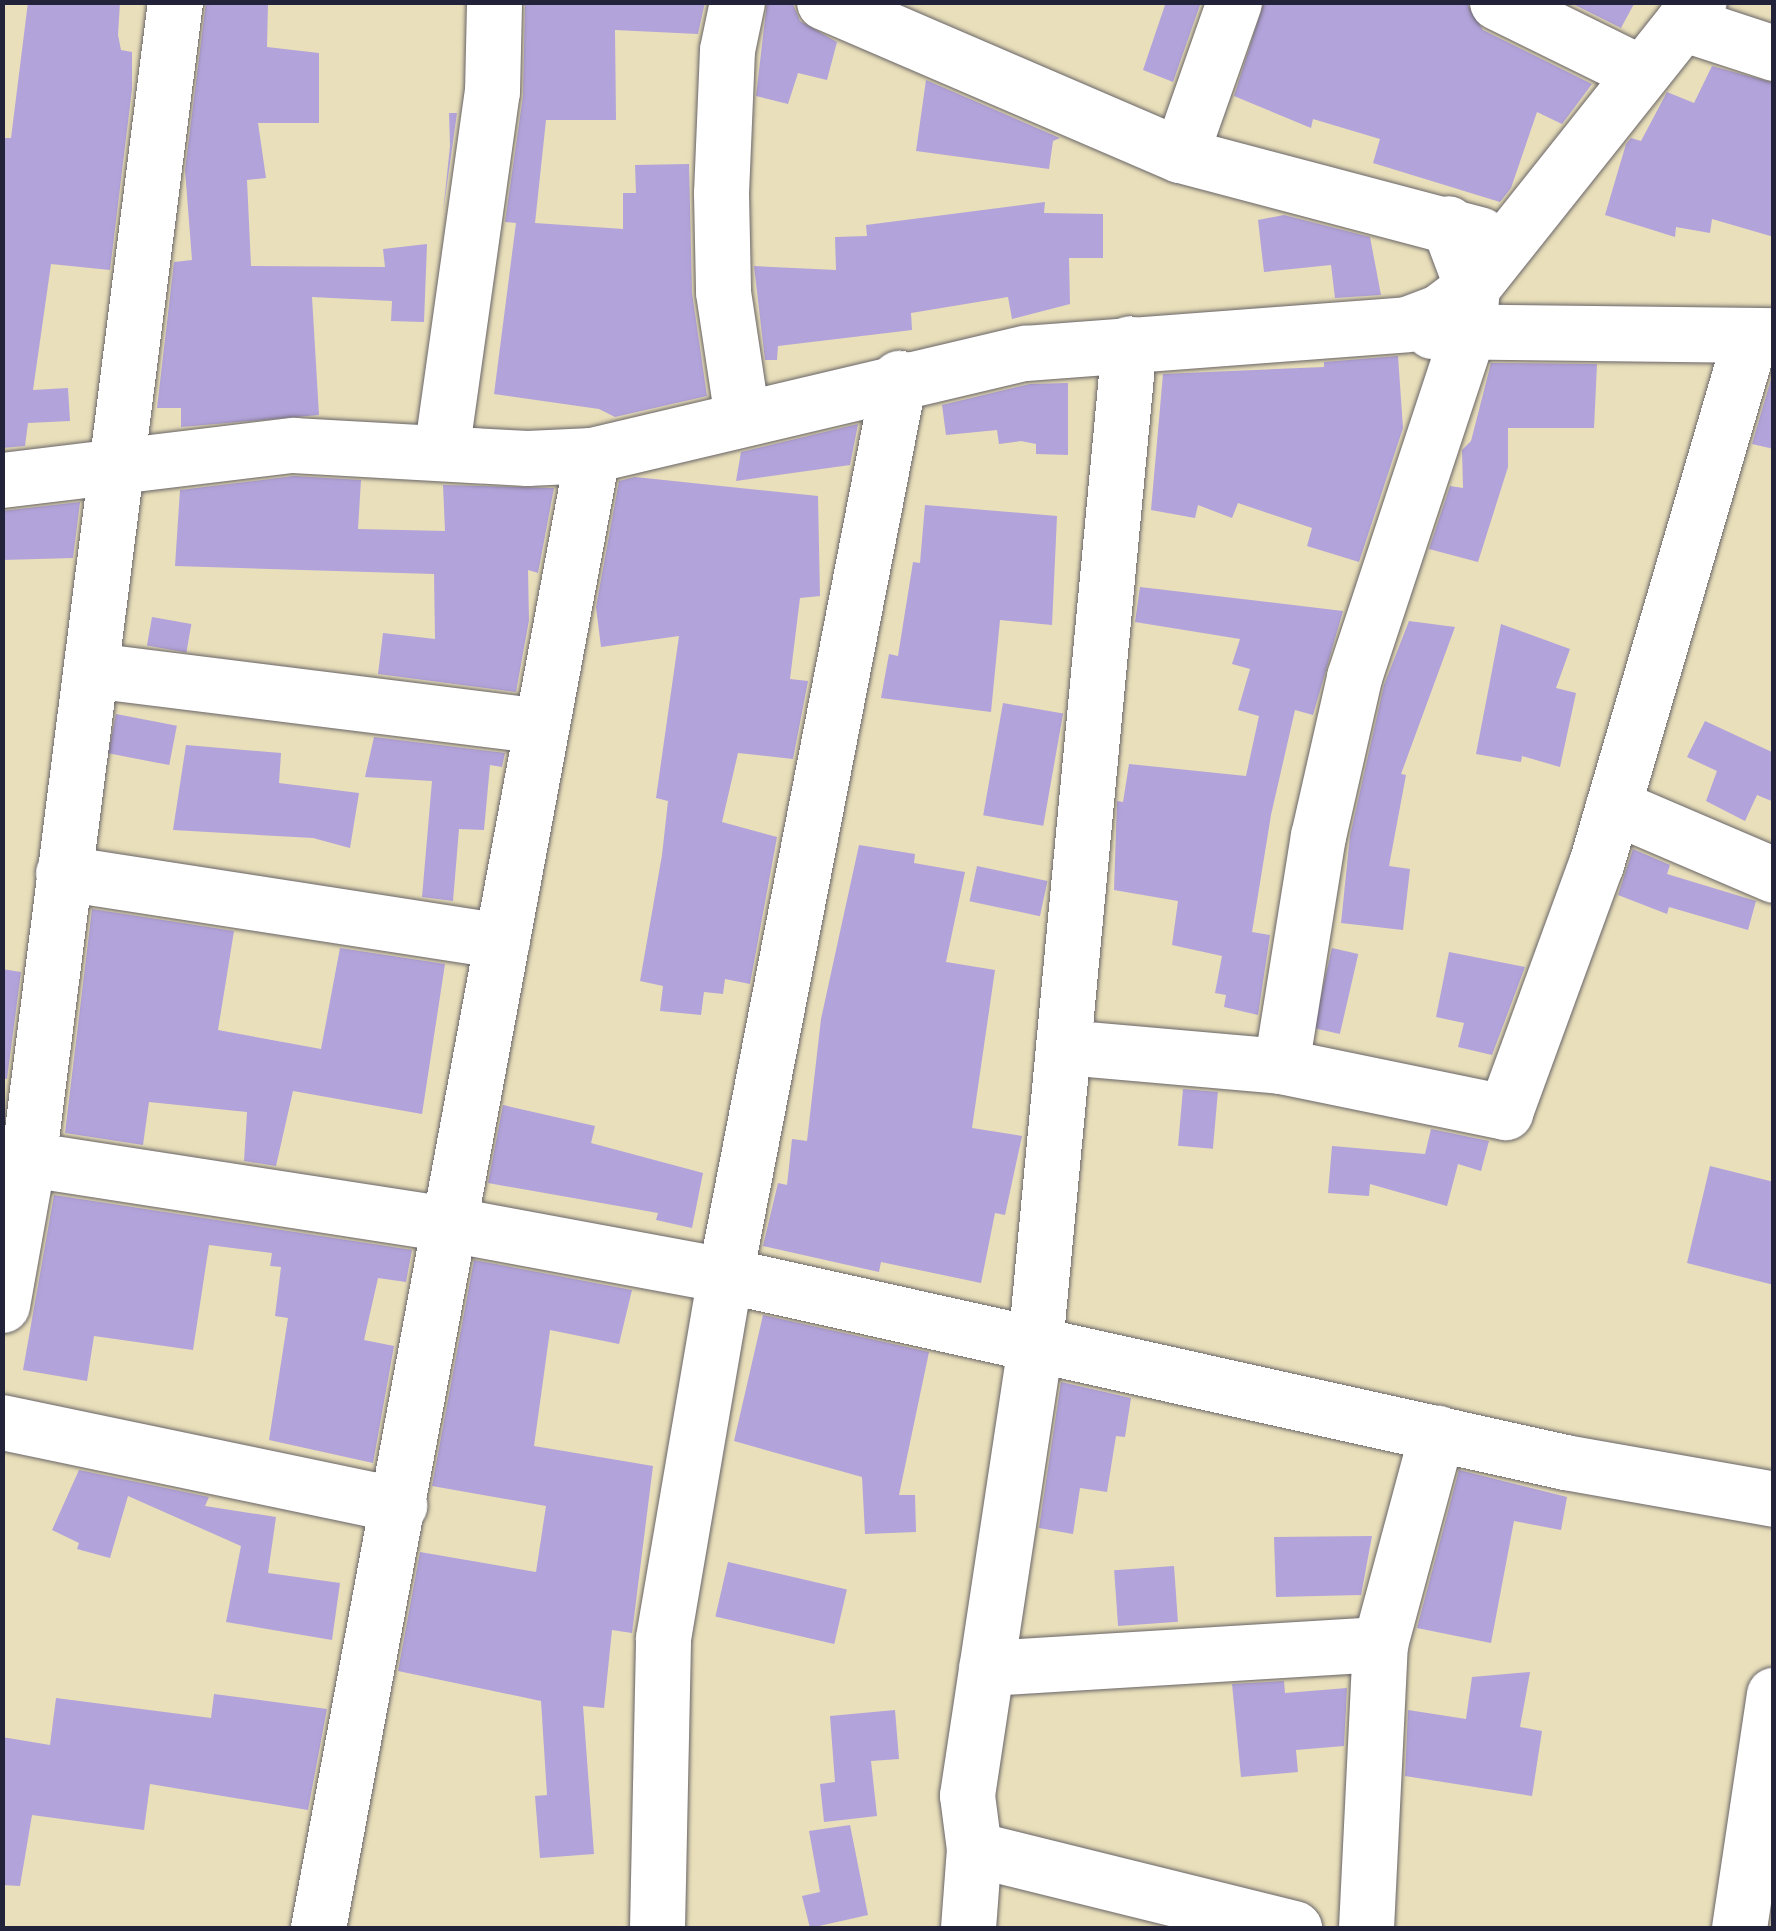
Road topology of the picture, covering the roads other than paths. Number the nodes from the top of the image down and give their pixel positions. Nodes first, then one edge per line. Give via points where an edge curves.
1 (175, 2) edge
2 (494, 2) edge
3 (737, 2) edge
4 (824, 2) edge
5 (1234, 2) edge
6 (1497, 2) edge
7 (1690, 13) edge
8 (1774, 53) edge
9 (1641, 73) junction
10 (1180, 155) junction
11 (1448, 223) junction
12 (1507, 242) junction
13 (1470, 309) junction
14 (1762, 335) edge
15 (1128, 343) junction
16 (899, 378) junction
17 (742, 417) junction
18 (441, 453) junction
19 (592, 455) junction
20 (118, 461) junction
21 (2, 480) edge
22 (92, 670) junction
23 (538, 726) junction
24 (1613, 806) junction
25 (63, 872) junction
26 (1774, 874) edge
27 (502, 942) junction
28 (1065, 1047) junction
29 (1281, 1066) junction
30 (16, 1154) edge
31 (450, 1224) junction
32 (725, 1275) junction
33 (2, 1305) edge
34 (1035, 1345) junction
35 (2, 1422) edge
36 (1437, 1433) junction
37 (1774, 1499) edge
38 (399, 1505) junction
39 (1380, 1644) junction
40 (986, 1668) junction
41 (1774, 1695) edge
42 (974, 1848) junction
43 (318, 1928) edge
44 (657, 1928) edge
45 (968, 1928) edge
46 (1294, 1928) edge
47 (1366, 1928) edge
48 (1739, 1928) edge

1 - 20 street
2 - 18 street via 492,92
3 - 17 street via 727,50 722,232 723,292
4 - 10 street
5 - 10 street
6 - 9 street
7 - 8 street
7 - 9 street
9 - 12 street
10 - 11 street
11 - 12 street
11 - 13 street
12 - 13 street
13 - 14 street
13 - 15 street via 1370,328
13 - 29 street via 1354,677 1318,836
14 - 24 street
15 - 16 street via 1025,353
15 - 28 street
16 - 17 street
16 - 32 street
17 - 19 street
18 - 19 street
18 - 20 street via 293,445
19 - 23 street
20 - 21 street
20 - 22 street
22 - 23 street
22 - 25 street
23 - 27 street
24 - 26 street
24 - 29 street via 1505,1112
25 - 27 street
25 - 30 street
27 - 31 street
28 - 29 street
28 - 34 street
30 - 31 street
30 - 33 street
31 - 32 street
31 - 38 street
32 - 34 street
32 - 44 street via 663,1638
34 - 36 street
34 - 40 street
35 - 38 street
36 - 37 street
36 - 39 street
38 - 43 street
39 - 40 street
39 - 47 street
40 - 42 street via 967,1795
41 - 48 street
42 - 45 street
42 - 46 street

